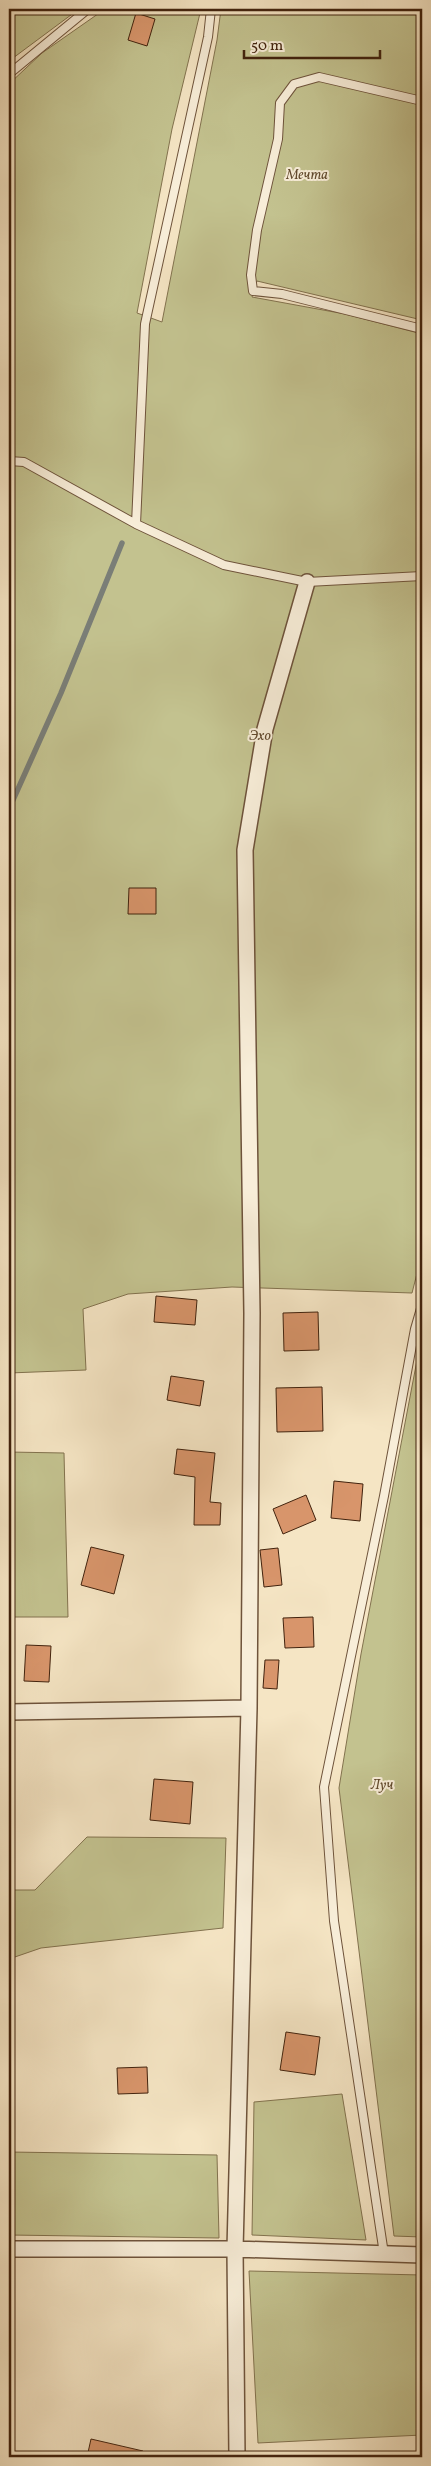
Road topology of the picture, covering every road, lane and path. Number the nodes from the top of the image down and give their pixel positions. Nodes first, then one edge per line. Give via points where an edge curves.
1 (88, 9) edge
2 (211, 9) edge
3 (9, 74) edge
4 (422, 101) edge
5 (422, 329) edge
6 (9, 461) edge
7 (136, 524) junction
8 (422, 576) edge
9 (307, 582) junction
10 (422, 1305) edge
11 (249, 1708) junction
12 (9, 1712) edge
13 (9, 2249) edge
14 (235, 2249) junction
15 (384, 2254) junction
16 (422, 2255) edge
17 (237, 2457) edge

1 - 3 lane
2 - 7 lane via 208,37 145,324
4 - 5 lane via 319,77 294,84 280,103 278,139 257,230 251,276 253,291 282,294
6 - 7 lane via 24,462
7 - 9 lane via 224,565
8 - 9 lane
9 - 11 street via 265,730 245,850 252,1313
10 - 15 lane via 324,1787 334,1921
11 - 12 street
11 - 14 street
13 - 14 street
14 - 15 street
14 - 17 street
15 - 16 street

